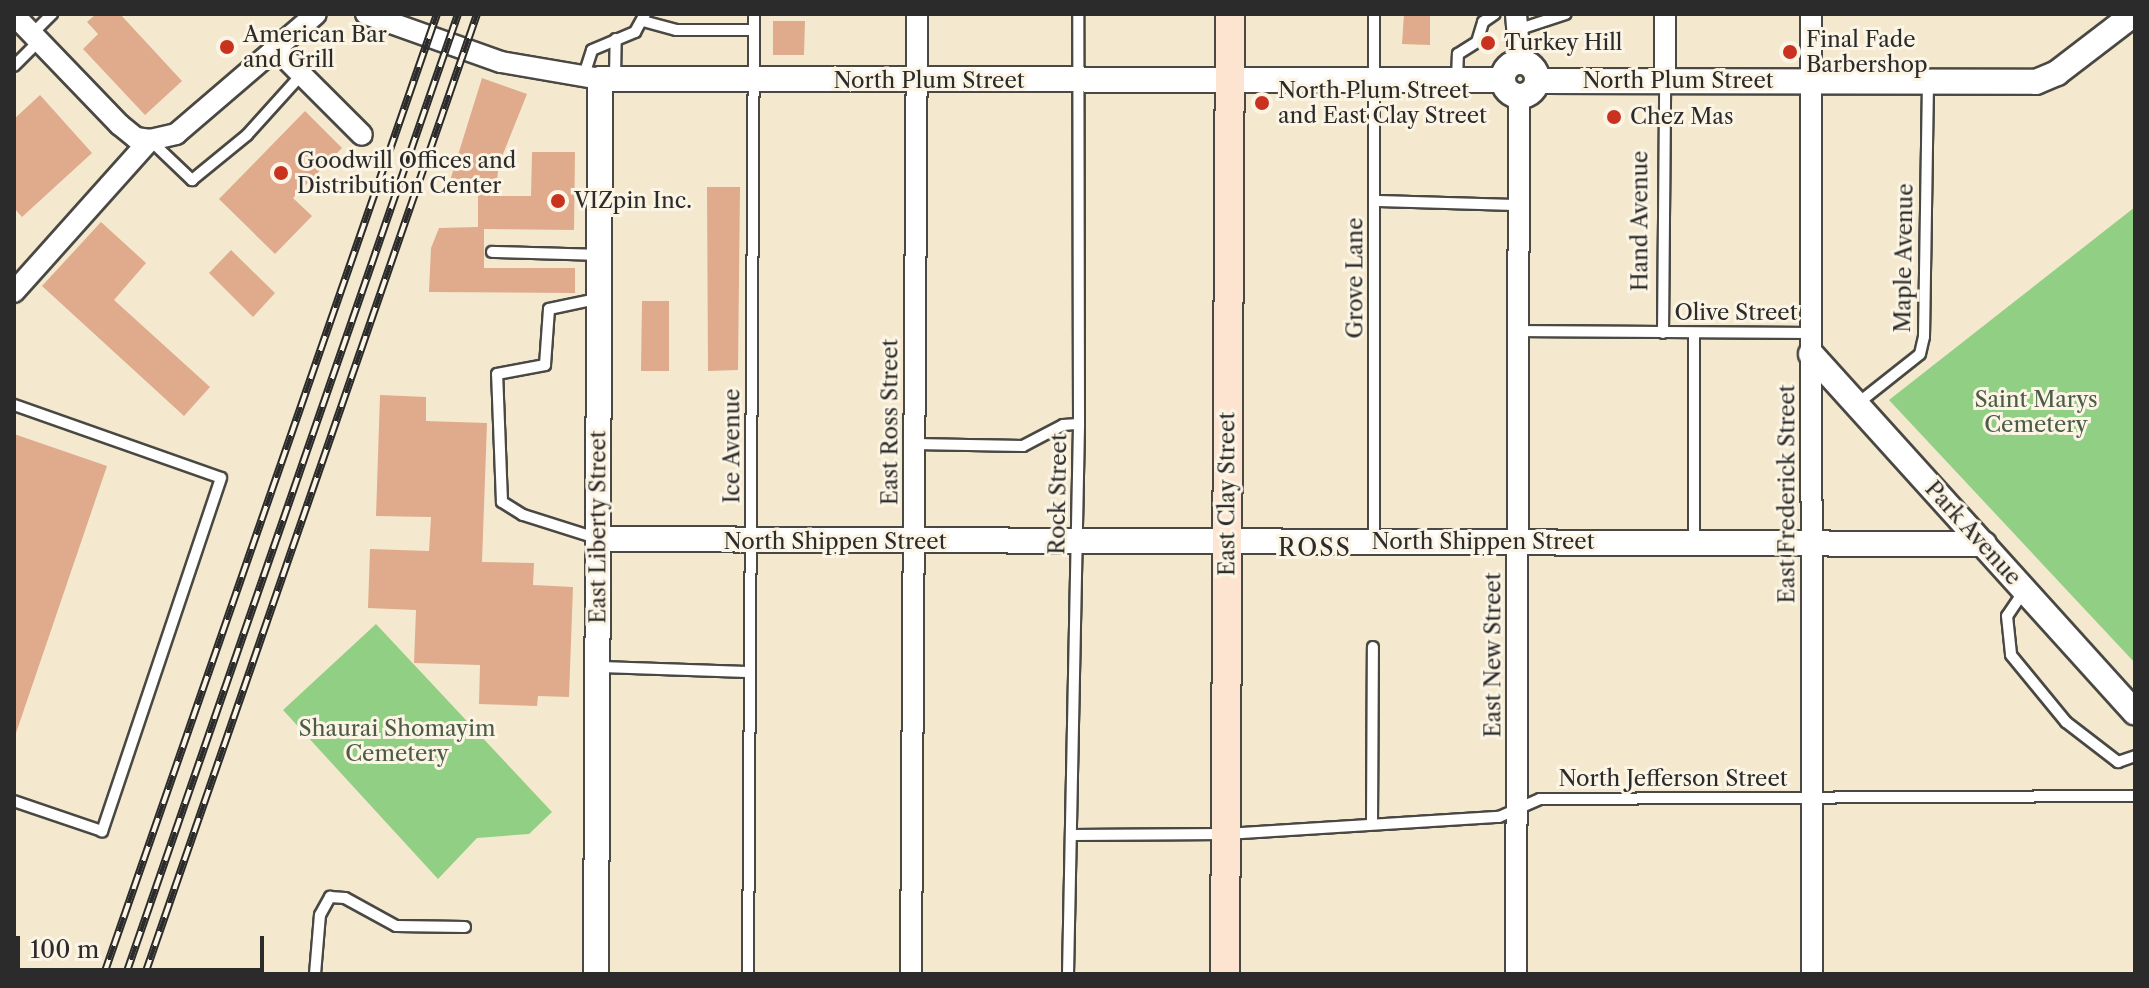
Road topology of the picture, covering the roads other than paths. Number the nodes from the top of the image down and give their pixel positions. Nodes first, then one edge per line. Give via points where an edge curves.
1 (52, 14) edge
2 (316, 14) edge
3 (366, 14) edge
4 (754, 14) edge
5 (917, 14) edge
6 (1078, 14) edge
7 (1230, 14) edge
8 (1374, 14) edge
9 (1495, 14) edge
10 (1566, 14) edge
11 (1665, 14) edge
12 (1811, 14) edge
13 (14, 15) edge
14 (2126, 16) edge
15 (644, 18) edge
16 (1518, 22) edge
17 (754, 30) junction
18 (35, 38) junction
19 (616, 39) junction
20 (274, 47) junction
21 (14, 66) edge
22 (301, 75) junction
23 (599, 79) junction
24 (753, 79) junction
25 (1374, 79) junction
26 (1457, 80) junction
27 (1520, 80) junction
28 (917, 81) junction
29 (1665, 81) junction
30 (1810, 81) junction
31 (1077, 82) junction
32 (1230, 82) junction
33 (1928, 82) junction
34 (362, 135) dead end
35 (150, 140) junction
36 (1375, 201) junction
37 (1518, 205) junction
38 (492, 252) dead end
39 (600, 255) junction
40 (14, 292) edge
41 (600, 298) junction
42 (1519, 331) junction
43 (1663, 333) junction
44 (1694, 333) junction
45 (1810, 344) junction
46 (1857, 404) junction
47 (14, 405) edge
48 (1079, 424) junction
49 (914, 444) junction
50 (598, 539) junction
51 (1227, 541) junction
52 (1374, 541) junction
53 (751, 542) junction
54 (914, 542) junction
55 (1518, 542) junction
56 (1077, 543) junction
57 (1694, 543) junction
58 (1810, 543) junction
59 (1984, 544) junction
60 (2025, 590) junction
61 (1373, 647) dead end
62 (598, 667) junction
63 (749, 672) junction
64 (2135, 712) edge
65 (2135, 756) edge
66 (2135, 796) edge
67 (1811, 798) junction
68 (14, 801) edge
69 (1517, 808) junction
70 (1372, 823) junction
71 (1226, 834) junction
72 (1072, 835) junction
73 (465, 927) dead end
74 (315, 974) edge
75 (596, 974) edge
76 (748, 974) edge
77 (911, 974) edge
78 (1068, 974) edge
79 (1225, 974) edge
80 (1516, 974) edge
81 (1812, 974) edge

1 - 18 lane
2 - 20 street
3 - 23 street, North Plum Street via 501,62
4 - 17 lane, Ice Avenue
5 - 28 street, East Ross Street
6 - 31 lane, Rock Street
7 - 32 main road, East Clay Street
8 - 25 lane, Grove Lane
9 - 26 lane via 1483,22 1477,42 1458,54
10 - 16 lane
11 - 29 street, Hand Avenue
12 - 30 street, East Frederick Street
13 - 18 street
14 - 33 street, North Plum Street via 2044,80
15 - 17 lane via 676,30
15 - 19 lane via 635,32
16 - 27 street
17 - 24 lane, Ice Avenue
18 - 21 lane
18 - 35 street via 120,125 136,138
19 - 23 lane
19 - 23 lane via 592,50
20 - 22 street
20 - 35 street via 176,134
22 - 34 street
22 - 35 lane via 247,135 192,180
23 - 24 street, North Plum Street
23 - 39 street, East Liberty Street
24 - 28 street, North Plum Street
24 - 53 lane, Ice Avenue
25 - 26 street, North Plum Street
25 - 32 street, North Plum Street
25 - 36 lane, Grove Lane
26 - 27 street, North Plum Street
27 - 29 street, North Plum Street
27 - 37 street, East New Street
28 - 31 street, North Plum Street
28 - 49 street, East Ross Street
29 - 30 street, North Plum Street
29 - 43 lane, Hand Avenue
30 - 33 street, North Plum Street
30 - 45 street, East Frederick Street
31 - 32 street, North Plum Street
31 - 48 lane, Rock Street
32 - 51 main road, East Clay Street
33 - 46 lane, Maple Avenue via 1922,345 1920,354
35 - 40 street
36 - 37 lane
36 - 52 lane, Grove Lane
37 - 42 street, East New Street
38 - 39 lane
39 - 41 street, East Liberty Street
41 - 50 street, East Liberty Street
41 - 50 lane via 549,309 545,365 497,374 502,502 523,515
42 - 43 lane, Olive Street
42 - 55 street, East New Street
43 - 44 lane, Olive Street
44 - 45 lane, Olive Street
44 - 57 lane
45 - 46 street, Park Avenue
45 - 58 street, East Frederick Street
46 - 59 street, Park Avenue
47 - 68 lane via 221,478 102,831
48 - 49 lane via 1063,425 1023,446
48 - 56 lane, Rock Street
49 - 54 street, East Ross Street
50 - 53 street, North Shippen Street
50 - 62 street, East Liberty Street
51 - 52 street, North Shippen Street
51 - 56 street, North Shippen Street
51 - 71 main road, East Clay Street
52 - 55 street, North Shippen Street
53 - 54 street, North Shippen Street
53 - 63 lane, Ice Avenue
54 - 56 street, North Shippen Street
54 - 77 street, East Ross Street
55 - 57 street, North Shippen Street
55 - 69 street, East New Street
56 - 72 lane, Rock Street
57 - 58 street, North Shippen Street
58 - 59 street, North Shippen Street
58 - 67 street, East Frederick Street
59 - 60 street, Park Avenue
60 - 64 street, Park Avenue
60 - 65 lane via 2007,616 2011,655 2066,722 2118,762
61 - 70 lane
62 - 63 lane
62 - 75 street, East Liberty Street
63 - 76 lane, Ice Avenue
66 - 67 lane, North Jefferson Street
67 - 69 lane, North Jefferson Street via 1540,799
67 - 81 street, East Frederick Street
69 - 70 lane, North Jefferson Street via 1499,817
69 - 80 street, East New Street
70 - 71 lane, North Jefferson Street
71 - 72 lane, North Jefferson Street
71 - 79 main road, East Clay Street
72 - 78 lane, Rock Street
73 - 74 lane via 396,926 345,898 330,897 320,915

